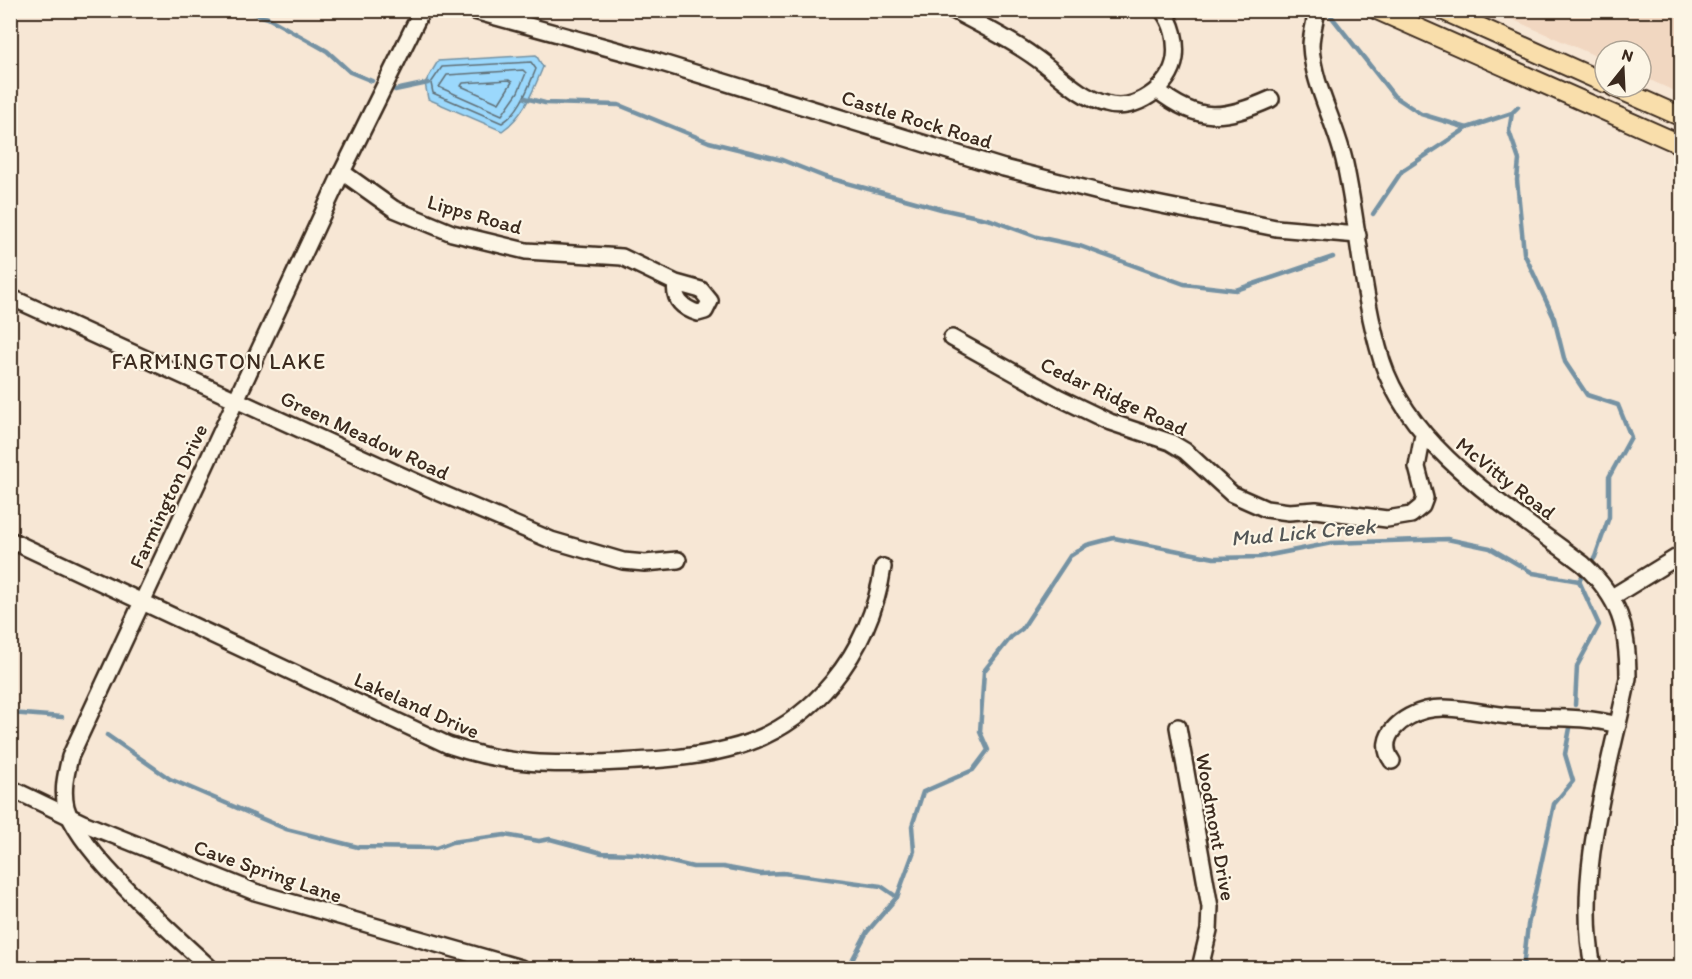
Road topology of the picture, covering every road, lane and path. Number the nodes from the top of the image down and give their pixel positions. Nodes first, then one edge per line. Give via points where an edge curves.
1 (422, 10) edge
2 (471, 10) edge
3 (953, 10) edge
4 (1162, 10) edge
5 (1317, 10) edge
6 (1377, 10) edge
7 (1442, 10) edge
8 (1593, 78) edge
9 (1157, 90) junction
10 (1271, 99) dead end
11 (1641, 99) edge
12 (1682, 117) edge
13 (1682, 145) edge
14 (342, 172) junction
15 (1358, 235) junction
16 (676, 283) dead end
17 (10, 297) edge
18 (952, 338) dead end
19 (237, 398) junction
20 (1423, 435) junction
21 (10, 540) edge
22 (1682, 554) edge
23 (678, 560) dead end
24 (883, 567) dead end
25 (1612, 597) junction
26 (142, 601) junction
27 (1618, 725) junction
28 (1178, 727) dead end
29 (1392, 761) dead end
30 (10, 788) edge
31 (70, 816) junction
32 (210, 969) edge
33 (521, 969) edge
34 (1200, 969) edge
35 (1593, 969) edge

1 - 14 street, Farmington Drive
2 - 15 street, Castle Rock Road via 649,59 1004,168 1107,194 1276,228
3 - 9 street via 1026,51 1096,101 1130,105
4 - 9 street via 1172,27 1175,58
5 - 15 street, McVitty Road via 1311,47 1343,155
6 - 13 main road
7 - 8 main road
9 - 10 street via 1184,109 1215,115 1248,109
11 - 12 main road
14 - 16 street, Lipps Road via 400,212 452,233 526,251 622,257
14 - 19 street, Farmington Drive
15 - 20 street, McVitty Road via 1382,361 1403,406
17 - 19 street, Green Meadow Road
18 - 20 street, Cedar Ridge Road via 1110,422 1170,441 1232,494 1266,509 1387,519 1411,515 1425,498 1417,467
19 - 23 street, Green Meadow Road via 551,540 623,561
19 - 26 street, Farmington Drive
20 - 25 street, McVitty Road via 1464,473 1583,564
21 - 26 street, Lakeland Drive
22 - 25 street
24 - 26 street, Lakeland Drive via 875,604 848,664 798,716 760,738 729,749 662,759 594,763 518,763 448,745
25 - 27 street, McVitty Road via 1621,615 1628,651 1628,678
26 - 31 street, Farmington Drive via 70,757 64,793
27 - 29 street via 1571,716 1428,710 1410,715 1393,729 1387,751
27 - 35 street, McVitty Road via 1592,846 1588,894
28 - 34 street, Woodmont Drive via 1210,907
30 - 31 street, Cave Spring Lane
31 - 32 street, Farmington Drive via 128,891
31 - 33 street, Cave Spring Lane via 293,905

